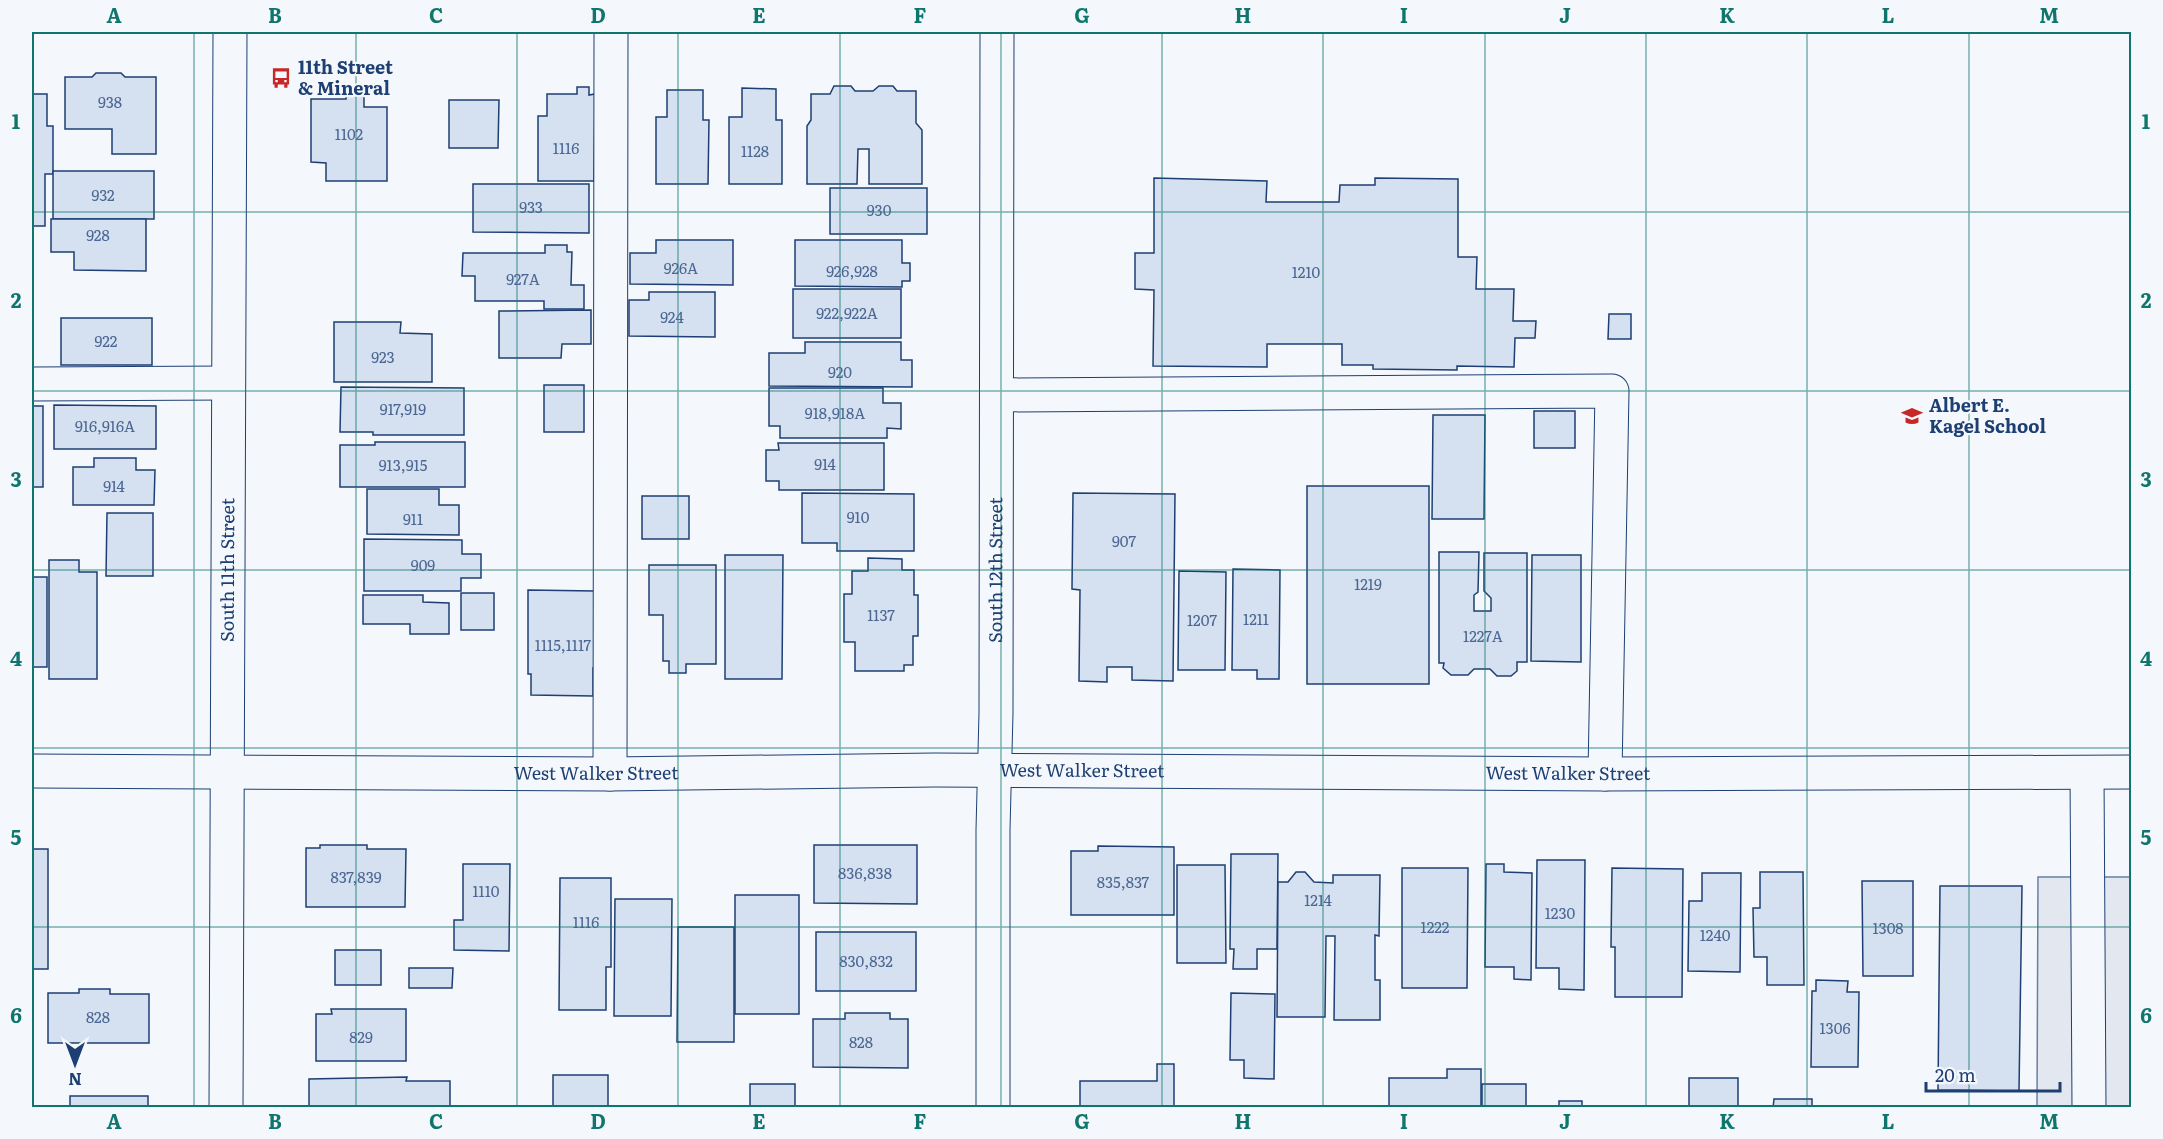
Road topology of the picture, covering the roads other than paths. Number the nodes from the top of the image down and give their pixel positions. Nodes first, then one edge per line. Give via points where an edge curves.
1 (230, 32) edge
2 (611, 32) edge
3 (997, 32) edge
4 (228, 383) junction
5 (32, 384) edge
6 (997, 395) junction
7 (994, 770) junction
8 (32, 771) edge
9 (227, 772) junction
10 (2087, 772) junction
11 (2132, 772) edge
12 (610, 774) junction
13 (1605, 774) junction
14 (226, 1107) edge
15 (993, 1107) edge
16 (2089, 1107) edge

1 - 4 street, South 11th Street
2 - 12 street
3 - 6 street, South 12th Street
4 - 5 street
4 - 9 street, South 11th Street
6 - 7 street, South 12th Street
6 - 13 street via 1612,391
7 - 12 street, West Walker Street
7 - 13 street, West Walker Street
7 - 15 street, South 12th Street
8 - 9 street, West Walker Street
9 - 12 street, West Walker Street
9 - 14 street, South 11th Street
10 - 11 street, West Walker Street
10 - 13 street, West Walker Street
10 - 16 street

